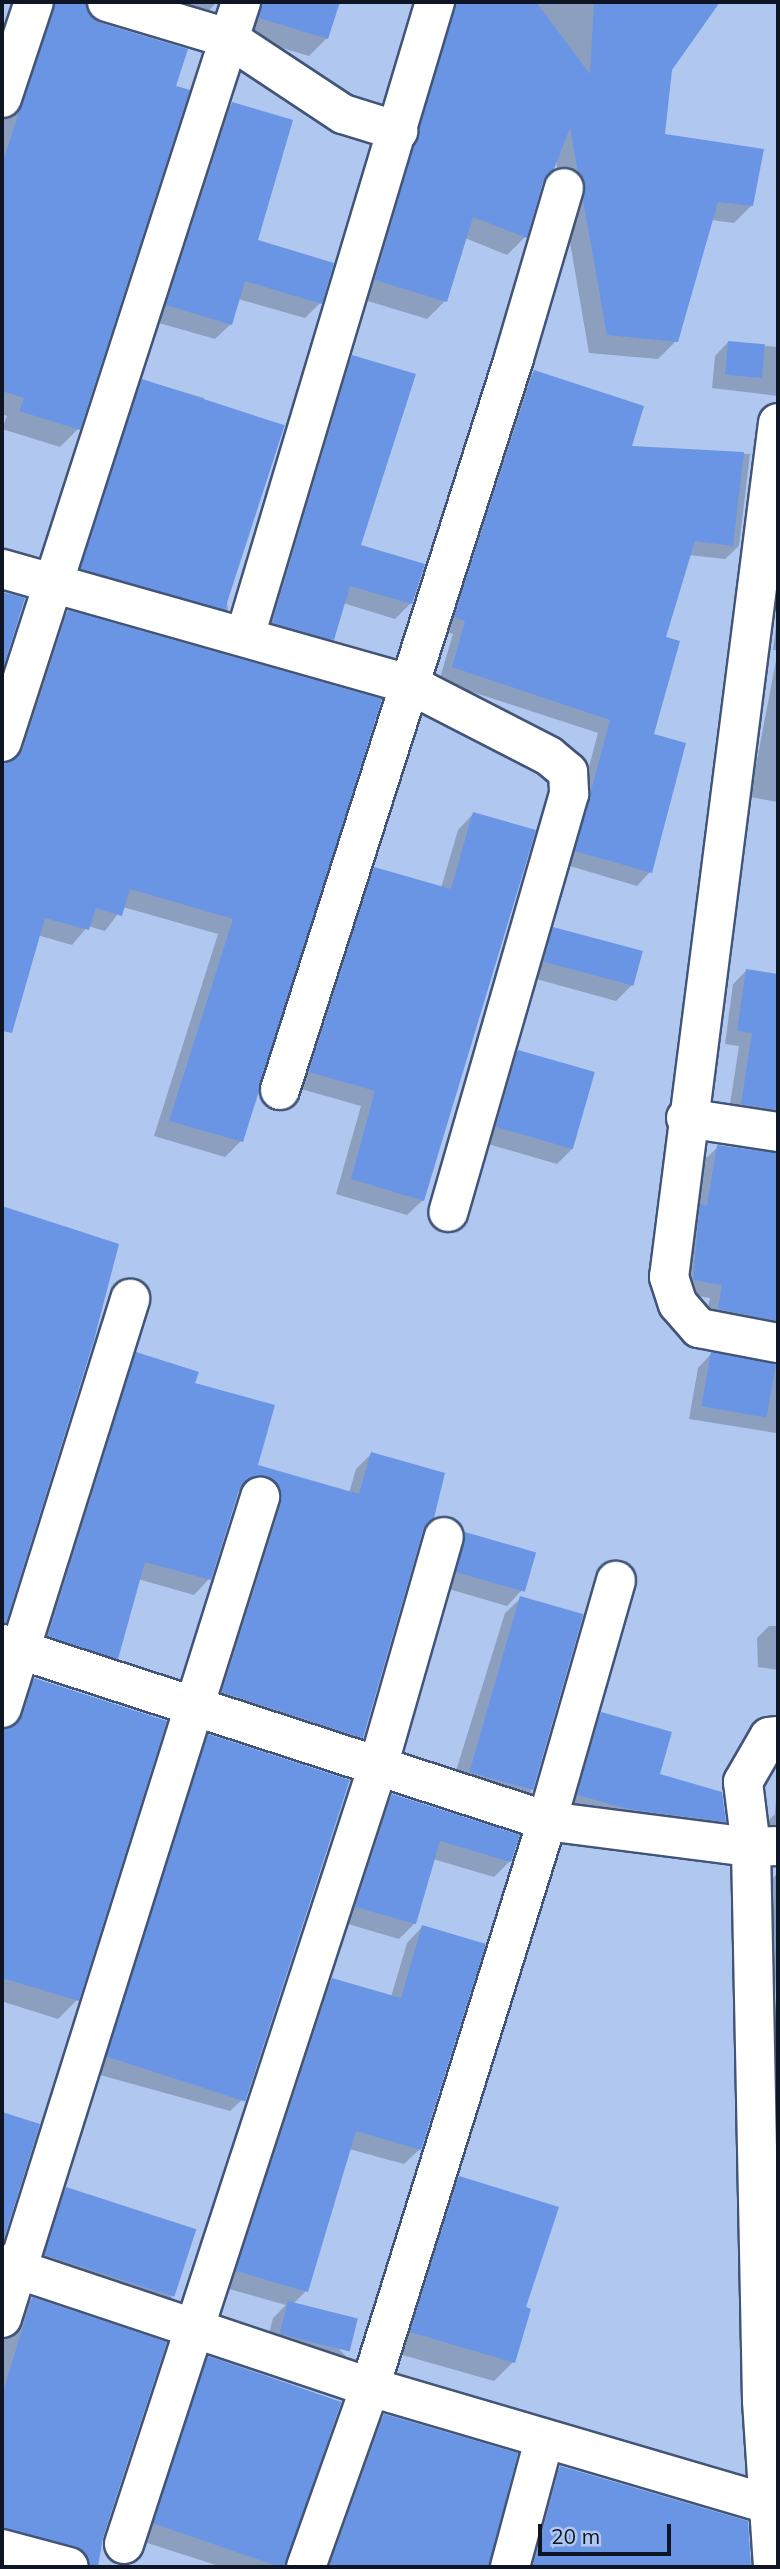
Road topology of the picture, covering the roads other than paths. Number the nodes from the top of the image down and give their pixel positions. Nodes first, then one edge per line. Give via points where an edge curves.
1 (34, 2) edge
2 (107, 2) edge
3 (242, 2) edge
4 (435, 2) edge
5 (228, 38) junction
6 (2, 98) edge
7 (398, 131) junction
8 (564, 188) dead end
9 (777, 437) edge
10 (2, 569) edge
11 (55, 580) junction
12 (244, 636) junction
13 (765, 641) edge
14 (409, 684) junction
15 (2, 742) edge
16 (281, 1090) dead end
17 (687, 1118) junction
18 (778, 1132) edge
19 (448, 1212) dead end
20 (130, 1299) dead end
21 (778, 1343) edge
22 (260, 1497) dead end
23 (444, 1536) dead end
24 (616, 1581) dead end
25 (11, 1647) edge
26 (198, 1705) junction
27 (2, 1708) edge
28 (778, 1736) edge
29 (379, 1763) junction
30 (547, 1821) junction
31 (764, 1846) edge
32 (9, 2266) edge
33 (2, 2318) edge
34 (193, 2329) junction
35 (370, 2387) junction
36 (770, 2401) edge
37 (544, 2440) junction
38 (770, 2505) junction
39 (124, 2544) dead end
40 (2, 2549) edge
41 (67, 2567) edge
42 (306, 2567) edge
43 (510, 2567) edge
44 (774, 2567) edge

1 - 6 street
2 - 5 street
3 - 5 street
4 - 7 street
5 - 7 street via 344,114
5 - 11 street
7 - 12 street
8 - 14 street
9 - 13 street
10 - 11 street
11 - 12 street
11 - 15 street
12 - 14 street
13 - 17 street
14 - 16 street
14 - 19 street via 549,756 568,772 569,793
17 - 18 street
17 - 21 street via 669,1277 678,1304 699,1328
20 - 25 street
22 - 26 street
23 - 29 street
24 - 30 street
25 - 26 street
25 - 27 street
26 - 29 street
26 - 32 street
28 - 31 street via 769,1737 743,1782
29 - 30 street
29 - 34 street
30 - 31 street
30 - 35 street
31 - 36 street
32 - 33 street
32 - 34 street
34 - 35 street
34 - 39 street
35 - 37 street
35 - 42 street
36 - 38 street
37 - 38 street
37 - 43 street
38 - 44 street
40 - 41 street

